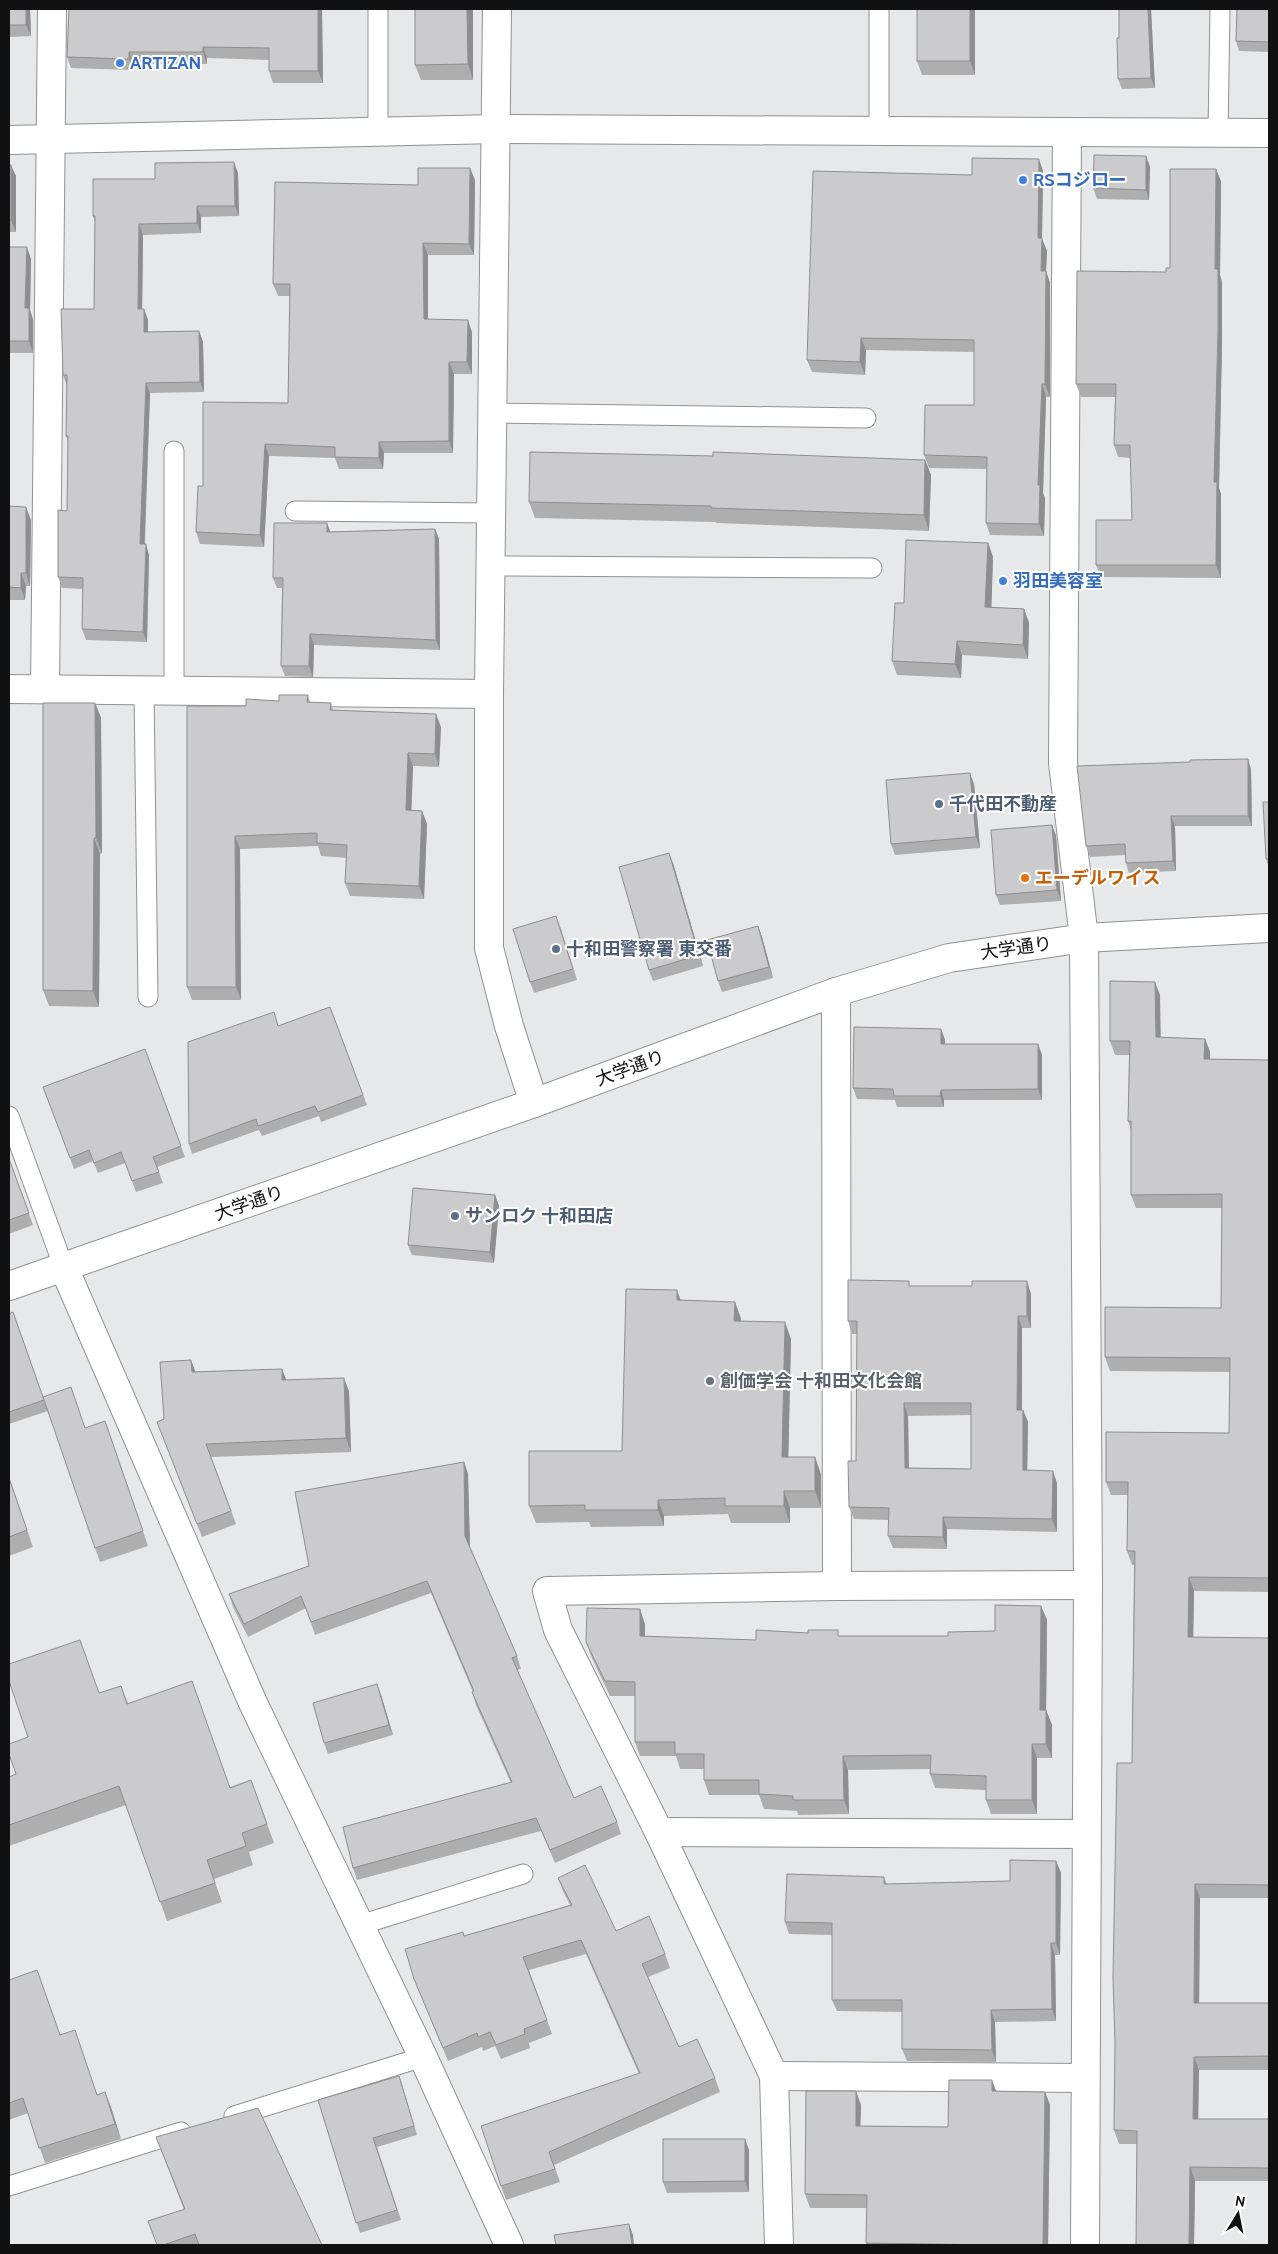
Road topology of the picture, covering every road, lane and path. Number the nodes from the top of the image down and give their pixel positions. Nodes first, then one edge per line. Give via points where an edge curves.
1 (52, 9) edge
2 (378, 9) edge
3 (497, 9) edge
4 (879, 9) edge
5 (1220, 9) edge
6 (496, 129) junction
7 (378, 130) junction
8 (878, 132) junction
9 (1067, 132) junction
10 (1218, 133) junction
11 (1269, 134) edge
12 (50, 138) junction
13 (9, 140) edge
14 (492, 413) junction
15 (866, 418) dead end
16 (174, 451) dead end
17 (295, 511) dead end
18 (492, 513) junction
19 (491, 566) junction
20 (872, 568) dead end
21 (9, 689) edge
22 (45, 689) junction
23 (144, 690) junction
24 (174, 690) junction
25 (489, 694) junction
26 (1269, 928) edge
27 (1084, 938) junction
28 (836, 992) junction
29 (148, 997) dead end
30 (534, 1103) junction
31 (9, 1116) edge
32 (64, 1268) junction
33 (9, 1286) edge
34 (1088, 1585) junction
35 (836, 1586) junction
36 (659, 1832) junction
37 (1086, 1834) junction
38 (523, 1874) dead end
39 (360, 1925) junction
40 (423, 2057) junction
41 (774, 2076) junction
42 (1085, 2078) junction
43 (216, 2121) edge
44 (197, 2127) edge
45 (9, 2186) edge
46 (509, 2245) edge
47 (779, 2245) edge
48 (1085, 2245) edge

1 - 12 street
2 - 7 lane
3 - 6 street
4 - 8 lane
5 - 10 lane
6 - 7 street
6 - 8 street
6 - 14 street
7 - 12 street
8 - 9 street
9 - 10 street
9 - 27 street via 1063,763
10 - 11 street
12 - 13 street
12 - 22 street
14 - 15 lane
14 - 18 street
16 - 24 lane
17 - 18 lane
18 - 19 street
19 - 20 lane
19 - 25 street
21 - 22 street
22 - 23 street
23 - 24 street
23 - 29 lane
24 - 25 street
25 - 30 street via 489,948 509,1026
26 - 27 street, 大学通り
27 - 28 street, 大学通り via 949,958
27 - 34 street
28 - 30 street, 大学通り
28 - 35 street
30 - 32 street, 大学通り
31 - 32 lane
32 - 33 street, 大学通り
32 - 39 street via 253,1704
34 - 35 street
34 - 37 street
35 - 36 street via 547,1591 558,1630
36 - 37 street
36 - 41 street
37 - 42 street
38 - 39 lane
39 - 40 street
40 - 43 lane
40 - 46 street
41 - 42 street
41 - 47 street
42 - 48 street
44 - 45 lane

